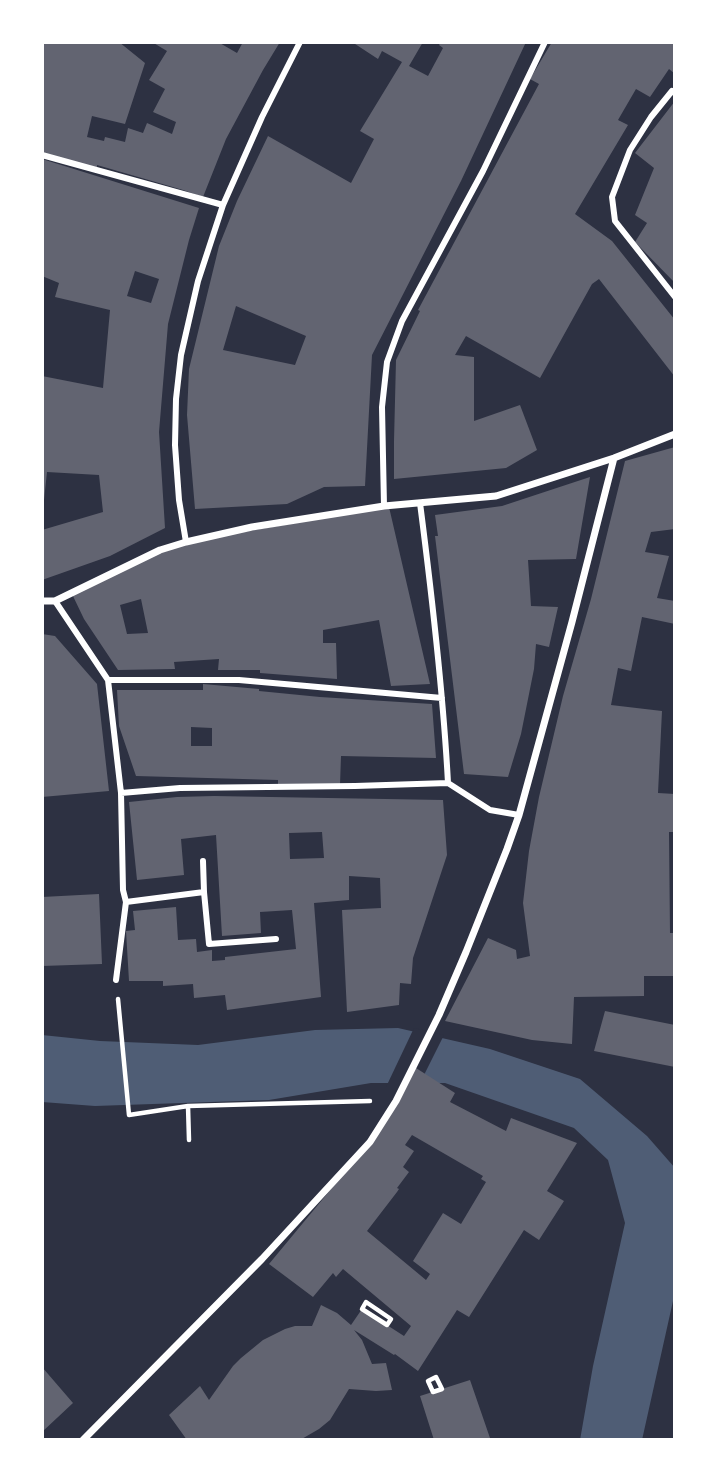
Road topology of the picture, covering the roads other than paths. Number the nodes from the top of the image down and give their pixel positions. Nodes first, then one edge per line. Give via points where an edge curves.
1 (300, 42) edge
2 (545, 42) edge
3 (674, 92) edge
4 (42, 155) edge
5 (223, 205) junction
6 (675, 297) edge
7 (675, 434) edge
8 (614, 458) junction
9 (420, 503) junction
10 (384, 506) junction
11 (186, 542) junction
12 (42, 601) edge
13 (55, 601) junction
14 (108, 680) junction
15 (442, 698) junction
16 (447, 783) junction
17 (121, 793) junction
18 (519, 815) junction
19 (203, 861) dead end
20 (204, 892) junction
21 (126, 902) junction
22 (276, 939) dead end
23 (116, 981) road end
24 (83, 1440) edge

1 - 5 street
2 - 10 street via 483,171 402,321 387,362 382,407
3 - 6 street via 630,150 612,197 615,220
4 - 5 street
5 - 11 street via 195,293 176,399 175,445
7 - 8 street
8 - 9 street via 496,496
8 - 18 street
9 - 10 street
9 - 15 street
10 - 11 street
11 - 13 street
12 - 13 street
13 - 14 street
14 - 15 street via 239,680
14 - 17 street
15 - 16 street
16 - 17 street
16 - 18 street via 490,810
17 - 21 street
18 - 24 street via 439,1015 370,1142 253,1269
19 - 20 street
20 - 21 street
20 - 22 street via 209,944
21 - 23 street

